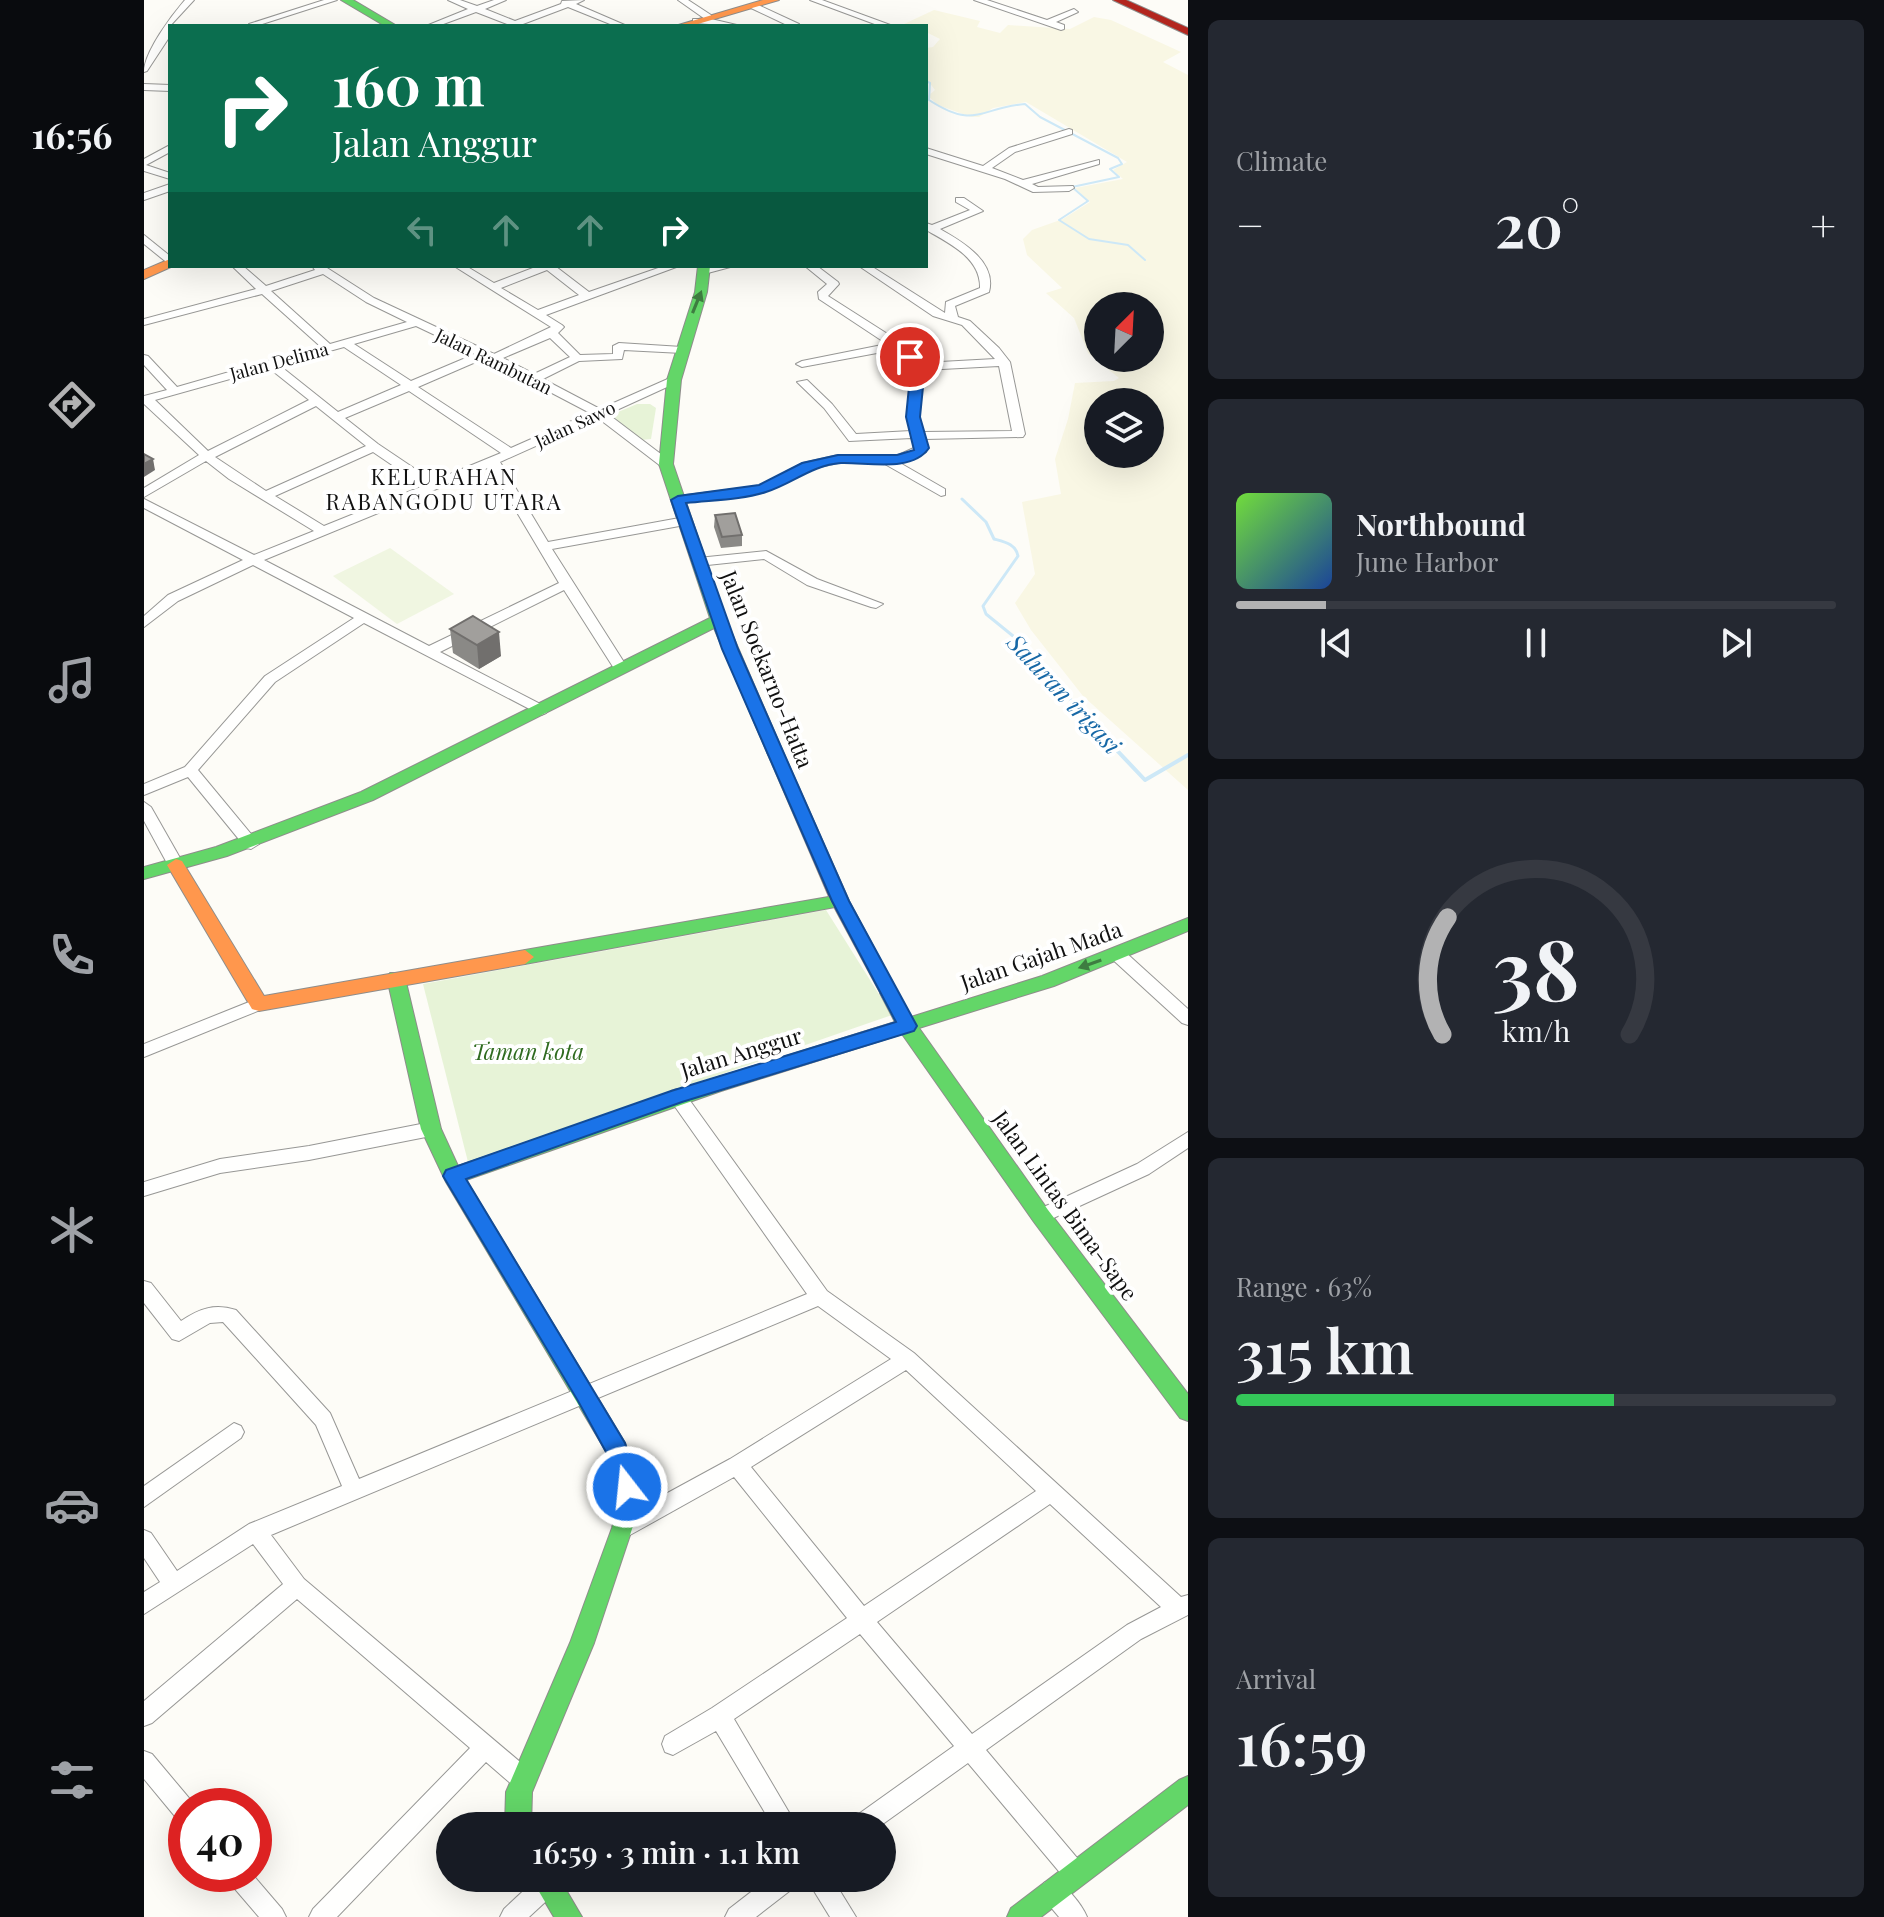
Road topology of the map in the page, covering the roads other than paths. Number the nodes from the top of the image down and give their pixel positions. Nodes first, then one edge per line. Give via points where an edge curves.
1 (190, 0) edge
2 (333, 0) edge
3 (346, 0) edge
4 (452, 0) edge
5 (502, 0) edge
6 (557, 0) edge
7 (580, 0) edge
8 (682, 0) edge
9 (774, 0) edge
10 (814, 0) edge
11 (978, 0) edge
12 (1118, 0) edge
13 (568, 4) junction
14 (754, 6) junction
15 (476, 9) junction
16 (1074, 12) dead end
17 (697, 21) edge
18 (1046, 23) junction
19 (170, 24) edge
20 (253, 24) dead end
21 (388, 24) edge
22 (435, 24) edge
23 (513, 24) edge
24 (518, 24) edge
25 (618, 24) edge
26 (729, 24) edge
27 (792, 24) edge
28 (883, 24) edge
29 (1061, 27) dead end
30 (1188, 32) edge
31 (168, 36) edge
32 (144, 69) edge
33 (144, 87) edge
34 (168, 88) edge
35 (1069, 132) dead end
36 (168, 149) edge
37 (928, 152) edge
38 (1096, 162) dead end
39 (144, 166) edge
40 (984, 169) junction
41 (168, 175) edge
42 (1023, 183) junction
43 (168, 188) edge
44 (1069, 188) dead end
45 (144, 197) edge
46 (960, 200) dead end
47 (929, 228) edge
48 (144, 238) edge
49 (168, 260) edge
50 (168, 263) edge
51 (239, 268) edge
52 (462, 268) edge
53 (543, 268) edge
54 (551, 268) edge
55 (668, 268) edge
56 (704, 268) edge
57 (813, 268) edge
58 (867, 268) edge
59 (320, 269) edge
60 (144, 275) edge
61 (493, 287) junction
62 (264, 290) junction
63 (587, 296) junction
64 (537, 314) junction
65 (954, 320) junction
66 (144, 322) edge
67 (414, 323) junction
68 (551, 333) junction
69 (346, 343) junction
70 (895, 346) junction
71 (328, 348) junction
72 (682, 350) junction
73 (489, 356) junction
74 (144, 358) edge
75 (577, 358) junction
76 (1004, 362) junction
77 (271, 364) junction
78 (802, 364) dead end
79 (918, 367) junction
80 (533, 379) junction
81 (674, 380) junction
82 (803, 382) dead end
83 (414, 386) junction
84 (175, 391) junction
85 (146, 399) edge
86 (317, 401) junction
87 (599, 413) junction
88 (338, 417) junction
89 (917, 435) junction
90 (374, 447) junction
91 (511, 454) junction
92 (207, 456) junction
93 (886, 460) junction
94 (493, 461) junction
95 (666, 464) junction
96 (432, 486) junction
97 (941, 492) dead end
98 (144, 493) edge
99 (265, 496) junction
100 (678, 500) junction
101 (144, 503) edge
102 (685, 521) junction
103 (323, 531) junction
104 (544, 547) junction
105 (254, 560) junction
106 (698, 562) junction
107 (566, 584) junction
108 (876, 604) dead end
109 (364, 617) junction
110 (718, 620) junction
111 (144, 623) edge
112 (430, 651) junction
113 (620, 667) junction
114 (541, 710) junction
115 (190, 770) junction
116 (144, 790) edge
117 (144, 807) edge
118 (251, 844) junction
119 (176, 865) junction
120 (144, 873) edge
121 (840, 901) junction
122 (1188, 924) edge
123 (1118, 955) junction
124 (396, 978) junction
125 (259, 1004) junction
126 (1188, 1019) edge
127 (907, 1026) junction
128 (144, 1051) edge
129 (677, 1096) junction
130 (431, 1129) junction
131 (1188, 1139) edge
132 (453, 1176) junction
133 (144, 1189) edge
134 (1041, 1216) junction
135 (144, 1289) edge
136 (820, 1297) junction
137 (907, 1359) junction
138 (586, 1394) junction
139 (1188, 1411) edge
140 (234, 1432) dead end
141 (737, 1465) junction
142 (354, 1491) junction
143 (1052, 1492) junction
144 (144, 1498) edge
145 (623, 1528) junction
146 (256, 1531) junction
147 (144, 1540) edge
148 (174, 1585) junction
149 (297, 1586) junction
150 (144, 1604) edge
151 (1183, 1607) edge
152 (862, 1620) junction
153 (144, 1715) edge
154 (720, 1716) junction
155 (673, 1744) dead end
156 (971, 1747) junction
157 (484, 1749) junction
158 (144, 1762) edge
159 (524, 1780) junction
160 (1188, 1789) edge
161 (168, 1791) edge
162 (518, 1812) edge
163 (778, 1812) edge
164 (880, 1812) edge
165 (1075, 1873) junction
166 (1052, 1891) junction
167 (252, 1892) edge
168 (536, 1892) edge
169 (553, 1892) edge
170 (770, 1892) edge
171 (827, 1892) edge
172 (274, 1917) edge
173 (321, 1917) edge
174 (512, 1917) edge
175 (569, 1917) edge
176 (737, 1917) edge
177 (844, 1917) edge
178 (1020, 1917) edge
179 (1075, 1917) edge

1 - 19 street
2 - 20 street
3 - 21 main road
4 - 15 street
5 - 15 street
6 - 13 street
7 - 13 street
8 - 17 street
9 - 14 main road
10 - 28 street
11 - 18 street
12 - 30 main road
13 - 24 street
13 - 25 street
14 - 17 main road
14 - 27 street
15 - 22 street
15 - 23 street
16 - 18 street
17 - 26 street
18 - 29 street
31 - 32 street
33 - 34 street
35 - 40 street via 1012,150
36 - 39 street
37 - 40 street
38 - 42 street
39 - 41 street
40 - 42 street
42 - 44 street via 1037,190
43 - 45 street
46 - 47 street via 978,211
47 - 65 street via 973,257 986,282 980,294 950,304
48 - 49 street
50 - 60 main road
51 - 62 street
52 - 61 street
53 - 61 street
54 - 63 street
55 - 63 street
72 -> 56 main road, Jalan Soekarno-Hatta
57 - 70 street via 834,284 823,297
58 - 65 street
59 - 62 street
59 - 67 street, Jalan Rambutan
61 - 64 street
62 - 66 street
62 - 71 street
63 - 64 street
64 - 68 street via 557,326
65 - 76 street via 972,328
67 - 69 street, Jalan Delima
67 - 73 street, Jalan Rambutan
68 - 73 street
68 - 75 street
69 - 71 street, Jalan Delima
69 - 83 street
70 - 78 street
70 - 79 street
71 - 77 street, Jalan Delima
72 - 75 street via 619,346 618,357
72 - 81 main road, Jalan Soekarno-Hatta
73 - 80 street, Jalan Rambutan
73 - 83 street
74 - 84 street
75 - 80 street
76 - 79 street
76 - 89 street via 1017,435
77 - 84 street, Jalan Delima
77 - 86 street
79 - 89 street via 913,400
80 - 87 street, Jalan Rambutan
81 - 87 street, Jalan Sawo
81 - 95 main road, Jalan Soekarno-Hatta
82 - 89 street via 854,439
83 - 88 street
83 - 91 street
84 - 85 street, Jalan Delima
85 - 92 street
86 - 88 street
86 - 92 street
87 - 91 street, Jalan Sawo
87 - 95 street, Jalan Rambutan
88 - 90 street
89 - 93 street via 919,453
90 - 96 street
90 - 99 street
91 - 94 street, Jalan Sawo
92 - 98 street
92 - 99 street
93 - 97 street
93 - 100 street via 838,459 807,466 762,489
94 - 96 street, Jalan Sawo
94 - 104 street
95 - 100 main road, Jalan Soekarno-Hatta
96 - 103 street, Jalan Sawo
99 - 103 street
100 - 102 main road, Jalan Soekarno-Hatta
101 - 105 street
102 - 104 street
102 - 106 main road, Jalan Soekarno-Hatta
103 - 105 street, Jalan Sawo
104 - 107 street
105 - 109 street
105 - 111 street, Jalan Sawo via 173,598
106 - 108 street via 766,555 812,582
106 - 110 main road, Jalan Soekarno-Hatta
107 - 112 street
107 - 113 street
109 - 112 street
109 - 115 street via 270,679
110 - 113 main road
110 - 121 main road, Jalan Soekarno-Hatta
112 - 114 street
113 - 114 main road
114 - 118 main road via 316,820
115 - 116 street
115 - 118 street
117 - 119 street
118 - 119 main road
119 - 120 main road
119 - 125 main road
121 - 124 main road
121 - 127 main road, Jalan Soekarno-Hatta
122 - 123 main road, Jalan Gajah Mada
123 - 126 street
123 -> 127 main road, Jalan Gajah Mada
124 - 125 main road
124 - 130 main road
125 - 128 street
127 - 129 main road, Jalan Anggur
127 - 134 main road, Jalan Lintas Bima-Sape
129 - 132 main road, Jalan Anggur
129 - 136 street
130 - 132 main road
130 - 133 street via 220,1166
131 - 134 street via 1143,1169
132 - 138 main road
134 - 139 main road, Jalan Lintas Bima-Sape
135 - 142 street via 179,1333 211,1313 229,1316 323,1419
136 - 137 street
136 - 138 street
137 - 141 street
137 - 143 street
138 - 142 street
138 - 145 main road via 617,1450 627,1487
140 - 144 street
141 - 145 street
141 - 152 street
142 - 146 street
143 - 151 street
143 - 152 street
145 - 159 main road
146 - 148 street
146 - 149 street
147 - 148 street
148 - 150 street
149 - 153 street
149 - 157 street
151 - 156 street via 1134,1632
152 - 154 street
152 - 156 street
154 - 155 street
154 - 163 street
156 - 164 street
156 - 165 street
157 - 159 street
157 - 173 street
158 - 161 street
159 - 162 main road
160 - 165 main road
165 - 166 main road
166 - 178 main road
166 - 179 street
167 - 172 street
168 - 174 street
169 - 175 main road
170 - 176 street
171 - 177 street

